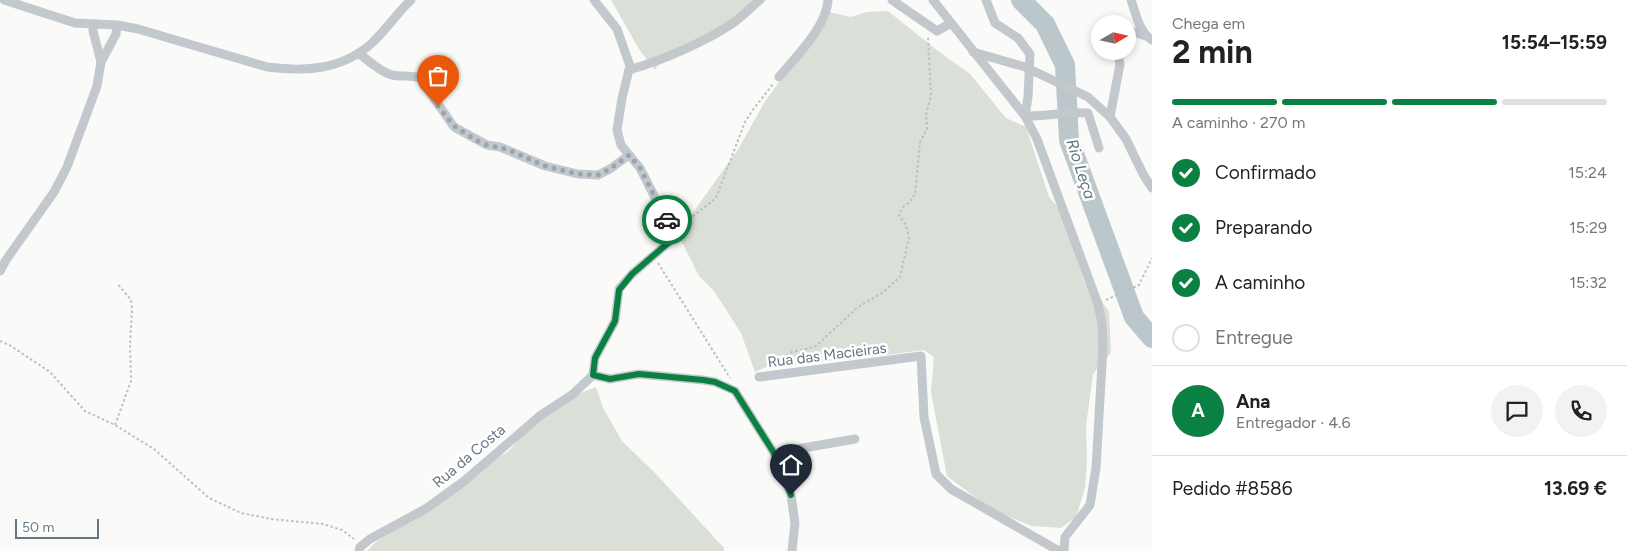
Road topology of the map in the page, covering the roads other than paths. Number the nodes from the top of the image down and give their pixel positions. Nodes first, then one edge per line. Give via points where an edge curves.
1 (4, 0) edge
2 (410, 0) edge
3 (594, 0) edge
4 (760, 0) edge
5 (828, 0) edge
6 (892, 0) edge
7 (933, 0) edge
8 (986, 0) edge
9 (1131, 0) edge
10 (951, 23) junction
11 (93, 24) junction
12 (118, 25) junction
13 (1136, 33) edge
14 (1149, 38) edge
15 (973, 52) junction
16 (358, 53) junction
17 (1119, 60) edge
18 (101, 62) junction
19 (630, 70) junction
20 (779, 77) road end
21 (1025, 116) junction
22 (1110, 117) junction
23 (1099, 148) dead end
24 (629, 155) junction
25 (1152, 188) edge
26 (0, 271) edge
27 (593, 375) junction
28 (759, 377) dead end
29 (855, 439) dead end
30 (774, 453) junction
31 (361, 550) edge
32 (792, 551) edge
33 (1058, 551) edge
34 (1064, 551) edge

1 - 11 street via 75,23
2 - 16 street via 372,43
3 - 19 street via 617,29
4 - 19 street via 736,22 716,34
5 - 20 street via 820,23 806,46
6 - 10 street via 937,31
7 - 10 street
8 - 21 street via 995,23 1018,38 1030,54
9 - 14 street via 1138,22
10 - 15 street
11 - 12 street
11 - 18 street
12 - 16 street via 267,67 326,68
12 - 18 street
13 - 14 street
15 - 21 street
15 - 22 street via 1025,67 1088,97
16 - 24 street via 388,74 420,78 454,126 487,145 578,174 598,175
17 - 22 street
18 - 26 street via 97,86 67,168
19 - 24 street via 617,130 621,145
21 - 23 street via 1088,113
21 - 34 street via 1092,287 1102,323 1096,468 1090,505 1066,537
22 - 25 street via 1126,139
24 - 27 street via 640,168 674,235 619,290 615,321 595,358
27 - 30 street via 610,379 639,374 715,382 735,391
27 - 31 street, Rua da Costa via 573,394 541,414 463,482 428,508 370,538
28 - 33 street, Rua das Macieiras via 921,356 924,417 936,474 951,489
29 - 30 street
30 - 32 street via 791,495 795,522

